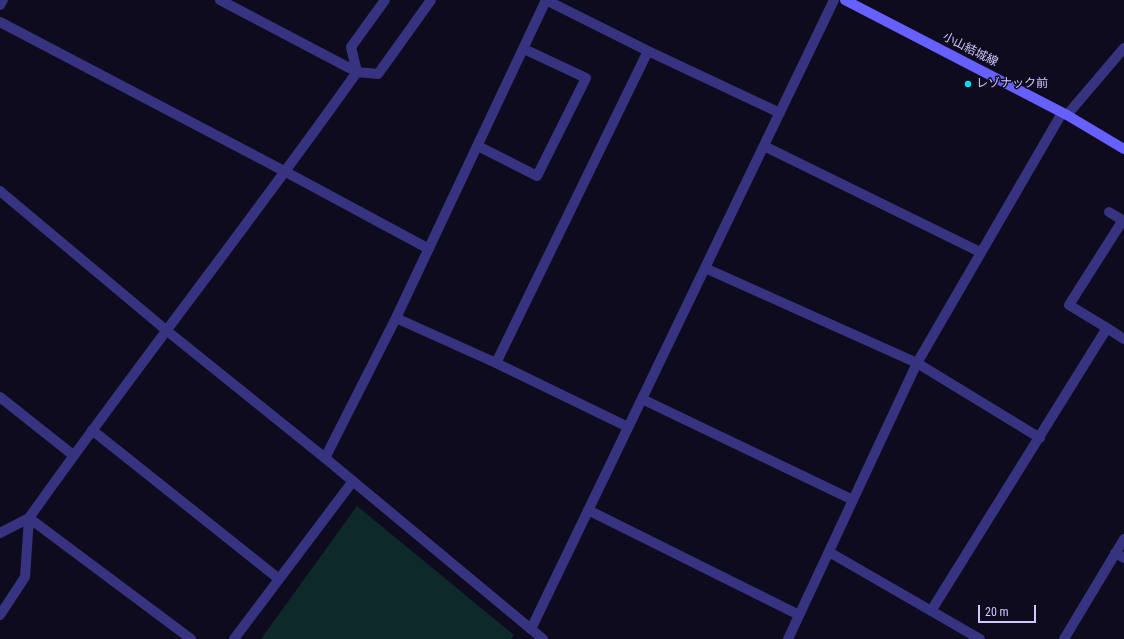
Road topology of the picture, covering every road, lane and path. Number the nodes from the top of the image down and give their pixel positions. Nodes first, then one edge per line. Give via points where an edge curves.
1 (2, 0) edge
2 (220, 0) edge
3 (385, 0) edge
4 (431, 0) edge
5 (546, 0) edge
6 (834, 0) edge
7 (845, 0) edge
8 (0, 5) edge
9 (0, 22) edge
10 (1124, 48) edge
11 (524, 49) junction
12 (648, 51) junction
13 (357, 72) junction
14 (780, 113) junction
15 (1065, 114) junction
16 (478, 146) junction
17 (764, 146) junction
18 (1124, 149) edge
19 (286, 172) junction
20 (0, 191) edge
21 (1109, 212) dead end
22 (1123, 221) edge
23 (429, 249) junction
24 (980, 252) junction
25 (705, 268) junction
26 (396, 318) junction
27 (1107, 328) junction
28 (166, 330) junction
29 (1124, 338) edge
30 (496, 363) junction
31 (917, 363) junction
32 (0, 397) edge
33 (642, 399) junction
34 (628, 427) junction
35 (92, 430) junction
36 (1040, 438) junction
37 (73, 455) junction
38 (325, 458) junction
39 (353, 481) junction
40 (853, 500) junction
41 (588, 510) junction
42 (29, 518) junction
43 (0, 533) edge
44 (1124, 539) edge
45 (829, 552) junction
46 (1120, 556) edge
47 (279, 579) junction
48 (931, 611) junction
49 (0, 615) edge
50 (799, 615) junction
51 (530, 629) junction
52 (191, 639) edge
53 (234, 639) edge
54 (543, 639) edge
55 (788, 639) edge
56 (980, 639) edge
57 (1064, 639) edge

1 - 8 street
2 - 13 street
3 - 13 street via 351,47
4 - 13 street via 378,74
5 - 11 street
5 - 12 street
6 - 14 street
7 - 15 main road, 小山結城線
9 - 19 street
10 - 15 street
11 - 16 street
11 - 16 street via 586,78 537,176
12 - 14 street
12 - 30 street
13 - 19 street
14 - 17 street
15 - 18 main road, 小山結城線
15 - 24 street
16 - 23 street
17 - 24 street
17 - 25 street
19 - 23 street
19 - 28 street
20 - 28 street
21 - 22 street
22 - 27 street via 1069,305
23 - 26 street
24 - 31 street
25 - 31 street
25 - 33 street
26 - 30 street
26 - 38 street
27 - 29 street
27 - 36 street
28 - 35 street
28 - 38 street
30 - 34 street
31 - 36 street
31 - 40 street
32 - 37 street
33 - 34 street
33 - 40 street
34 - 41 street
35 - 37 street
35 - 47 street
36 - 48 street
37 - 42 street
38 - 39 street
39 - 47 street
39 - 51 street
40 - 45 street
41 - 50 street
41 - 51 street
42 - 43 street
42 - 49 street via 25,577
42 - 52 street
44 - 46 street
45 - 48 street
45 - 50 street
46 - 57 street
47 - 53 street
48 - 56 street
50 - 55 street
51 - 54 street

